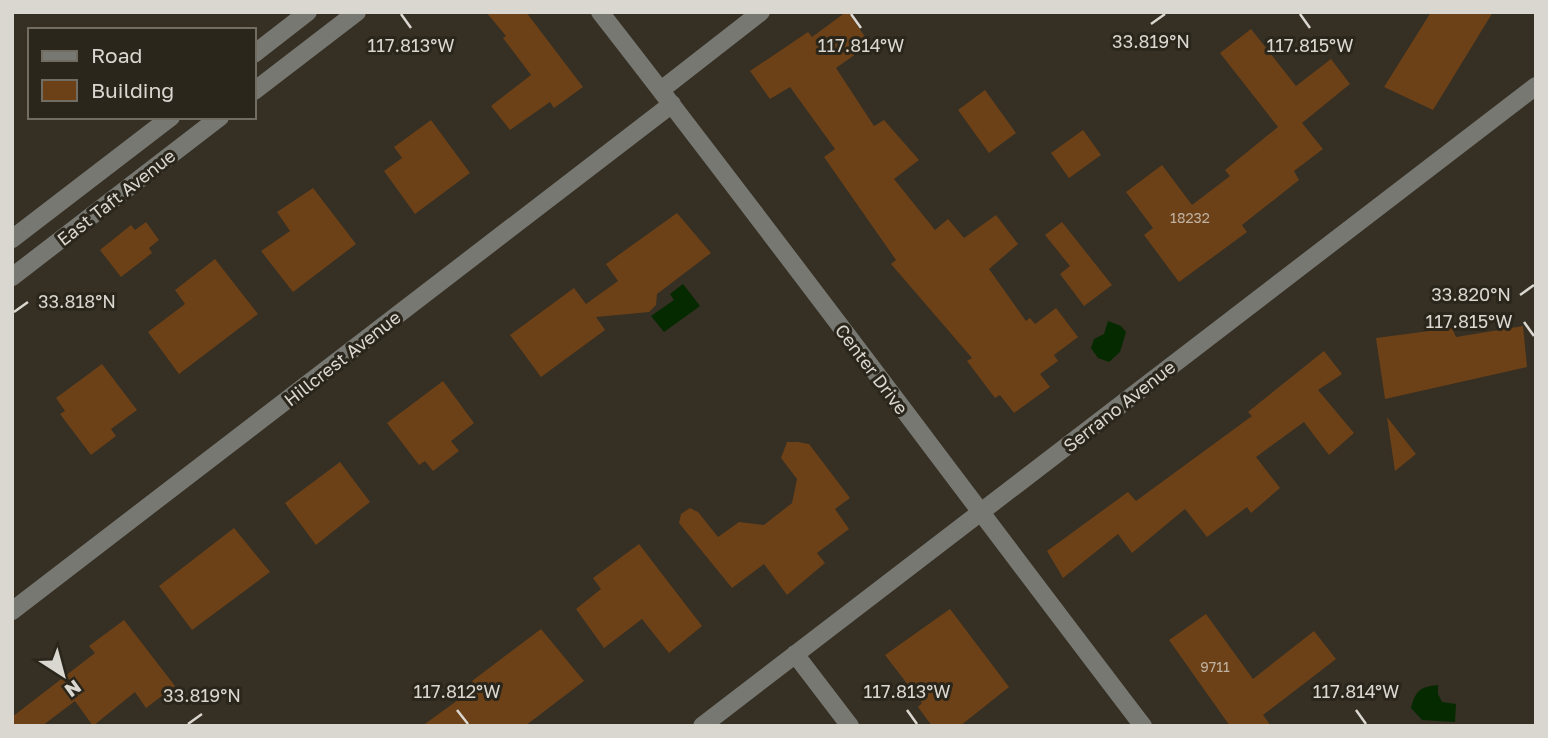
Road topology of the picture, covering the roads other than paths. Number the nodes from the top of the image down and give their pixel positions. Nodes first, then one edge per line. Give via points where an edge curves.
1 (308, 12) edge
2 (356, 12) edge
3 (600, 12) edge
4 (761, 12) edge
5 (256, 52) edge
6 (1536, 86) edge
7 (256, 89) edge
8 (666, 97) junction
9 (168, 119) edge
10 (217, 119) edge
11 (12, 239) edge
12 (12, 277) edge
13 (981, 513) junction
14 (12, 611) edge
15 (795, 654) junction
16 (702, 726) edge
17 (850, 726) edge
18 (1143, 726) edge

1 - 5 street
2 - 7 street
3 - 8 street, Center Drive
4 - 8 street, Hillcrest Avenue
6 - 13 street, Serrano Avenue
8 - 13 street, Center Drive
8 - 14 street, Hillcrest Avenue
9 - 11 street, East Taft Avenue
10 - 12 street, East Taft Avenue
13 - 15 street, Serrano Avenue
13 - 18 street, Center Drive
15 - 16 street, Serrano Avenue
15 - 17 street

